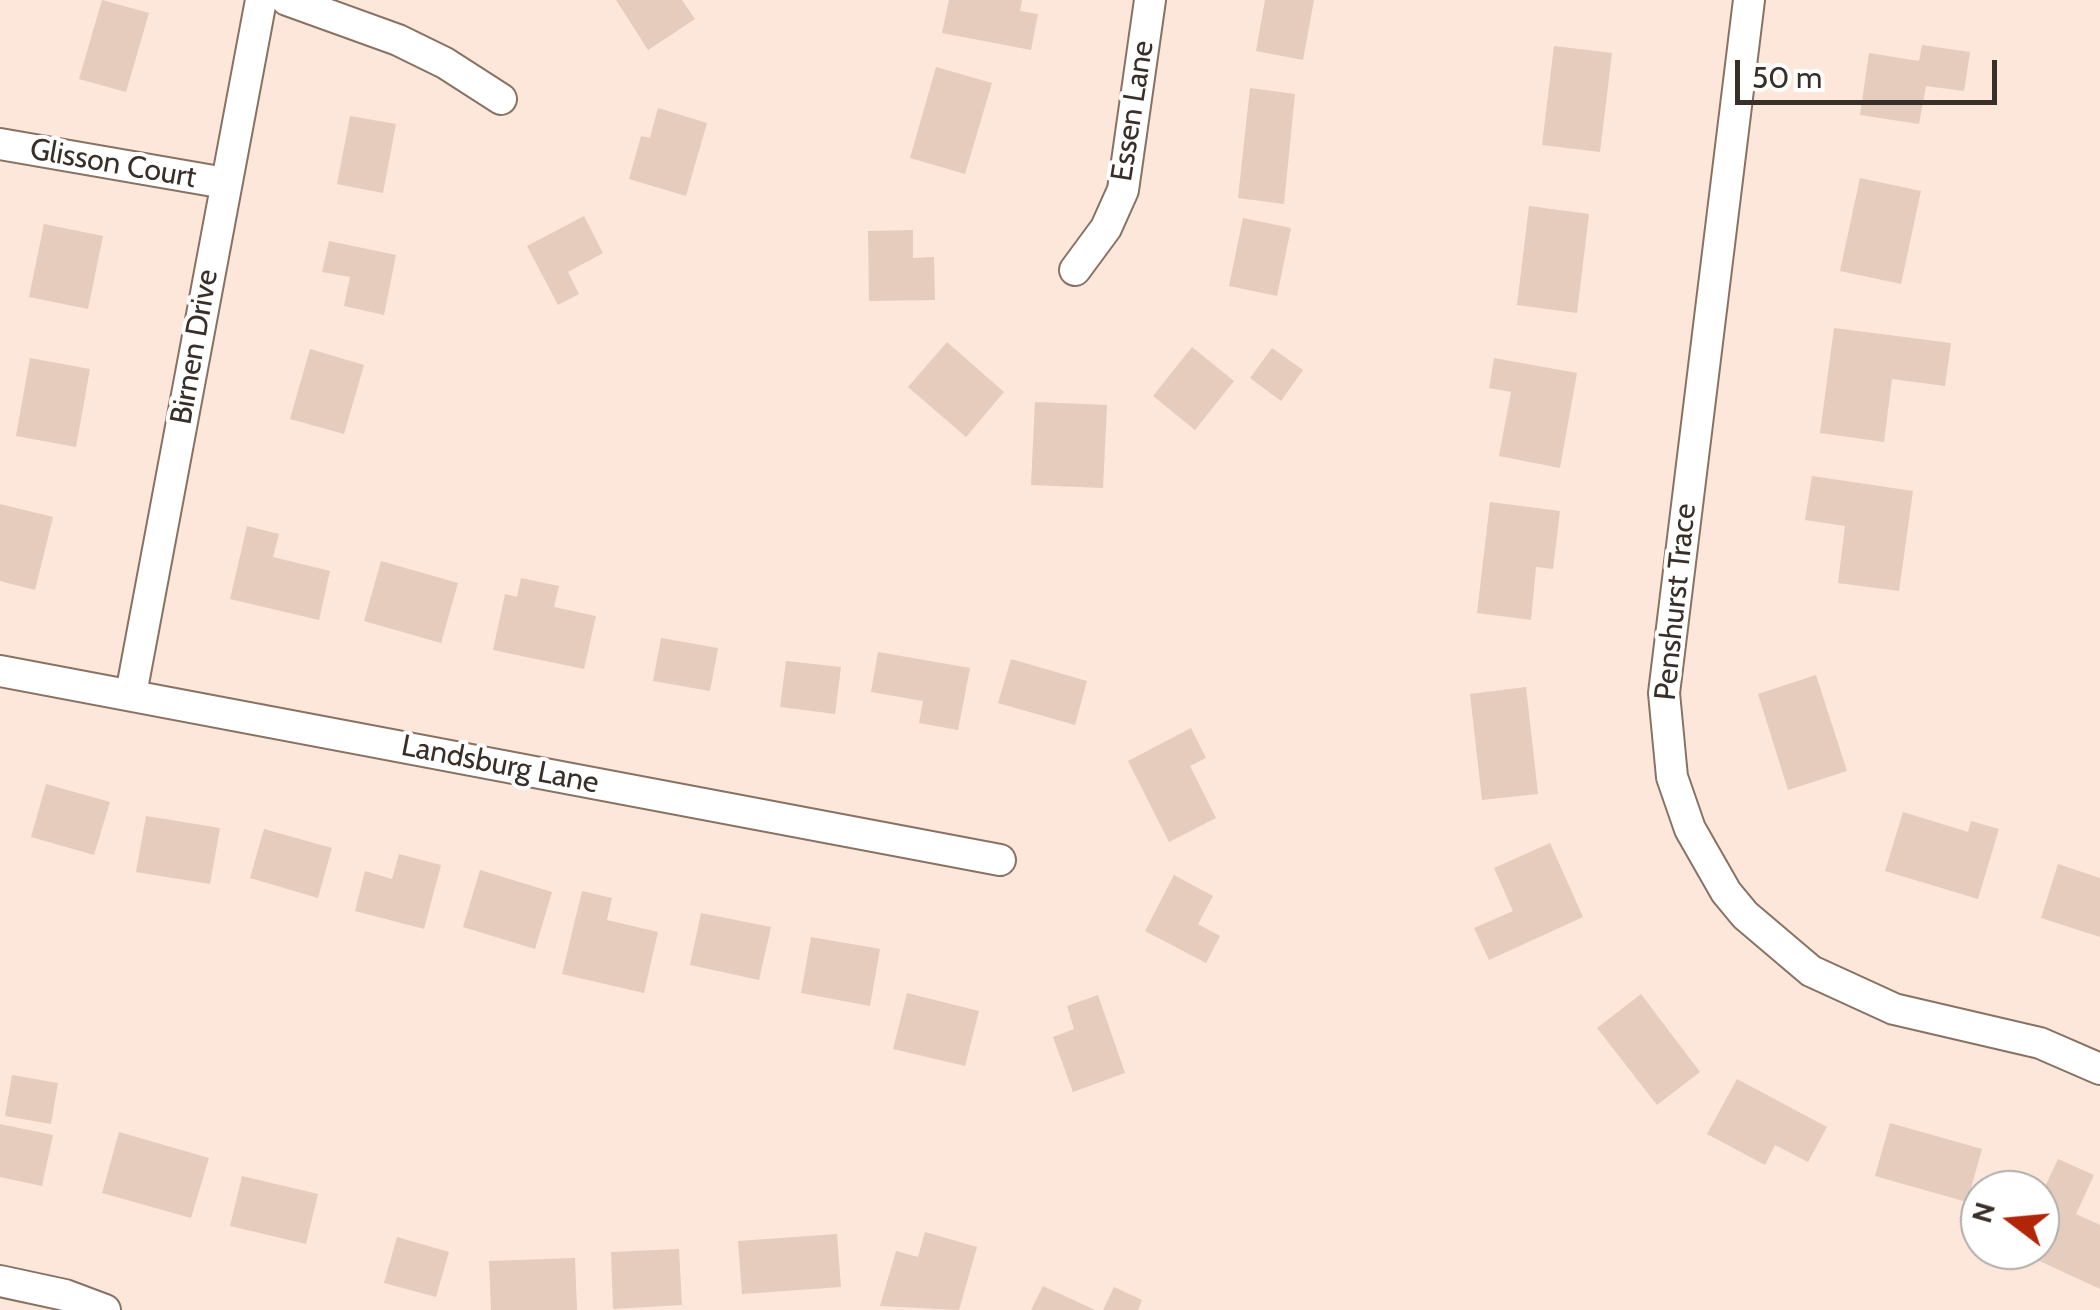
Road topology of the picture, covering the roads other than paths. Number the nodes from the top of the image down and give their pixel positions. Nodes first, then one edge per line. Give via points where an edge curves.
1 (261, 0) edge
2 (287, 0) edge
3 (1150, 0) edge
4 (1749, 0) edge
5 (501, 99) dead end
6 (0, 144) edge
7 (225, 184) junction
8 (1075, 270) dead end
9 (0, 671) edge
10 (131, 694) junction
11 (1000, 860) dead end
12 (2100, 1069) edge
13 (0, 1280) edge
14 (104, 1310) edge

1 - 7 street, Birnen Drive
2 - 5 street via 398,40
3 - 8 street, Essen Lane via 1122,190 1106,228
4 - 12 street, Penshurst Trace via 1664,693 1672,776 1702,855 1726,892 1811,971 1894,1009 2040,1044
6 - 7 street, Glisson Court
7 - 10 street, Birnen Drive
9 - 10 street, Landsburg Lane
10 - 11 street, Landsburg Lane
13 - 14 street

